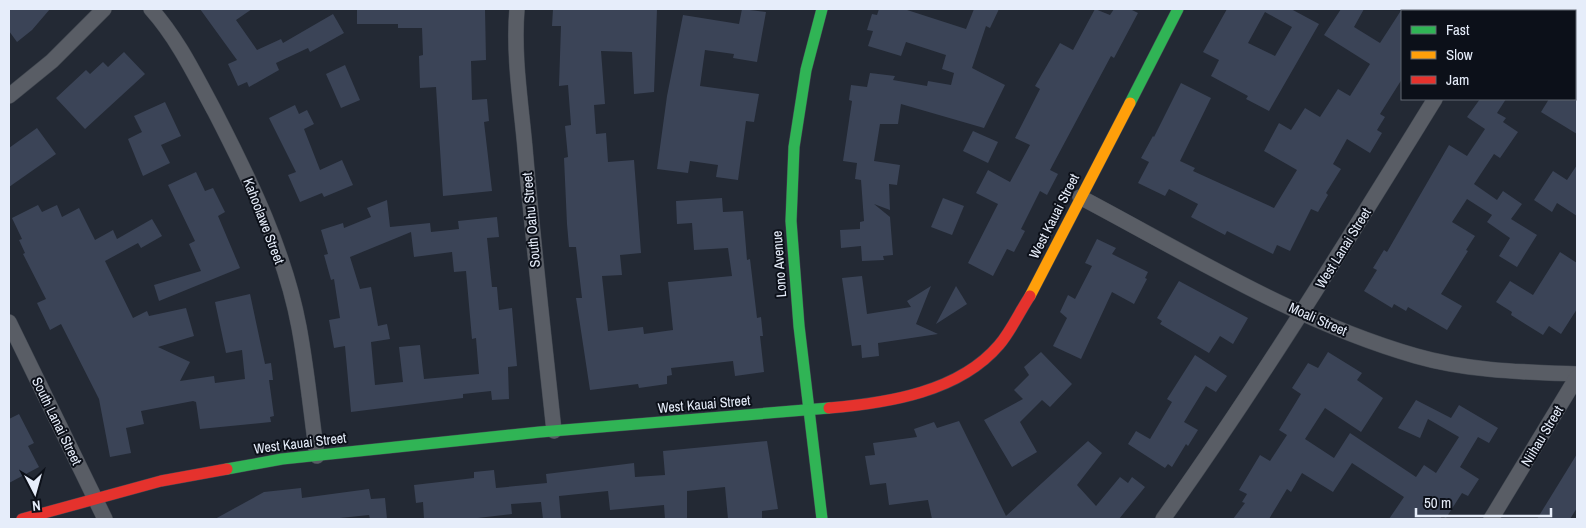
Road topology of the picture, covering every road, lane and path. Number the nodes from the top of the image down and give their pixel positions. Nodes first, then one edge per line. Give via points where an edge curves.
1 (104, 9) edge
2 (151, 9) edge
3 (517, 9) edge
4 (822, 9) edge
5 (1178, 9) edge
6 (9, 96) edge
7 (1434, 100) edge
8 (1080, 197) junction
9 (1302, 314) junction
10 (9, 322) edge
11 (1577, 375) edge
12 (808, 409) junction
13 (554, 431) junction
14 (316, 456) junction
15 (94, 498) junction
16 (22, 519) edge
17 (105, 519) edge
18 (822, 519) edge
19 (1163, 519) edge
20 (1491, 519) edge

1 - 6 street via 52,61
2 - 14 street, Kahoolawe Street via 185,56 201,86 243,167 277,248 299,326
3 - 13 street, South Oahu Street via 538,292
4 - 12 street, Lono Avenue via 806,70 796,138 791,221
5 - 8 street, West Kauai Street
7 - 9 street, West Lanai Street
8 - 9 street, Moali Street
8 - 12 street, West Kauai Street via 1031,294 998,345 967,372 941,386 889,400
9 - 11 street, Moali Street via 1417,356 1490,370
9 - 19 street, West Lanai Street via 1221,438
10 - 15 street, South Lanai Street
11 - 20 street, Niihau Street
12 - 13 street, West Kauai Street
12 - 18 street, Lono Avenue
13 - 14 street, West Kauai Street
14 - 15 street, West Kauai Street via 201,473
15 - 16 street, West Kauai Street
15 - 17 street, South Lanai Street

